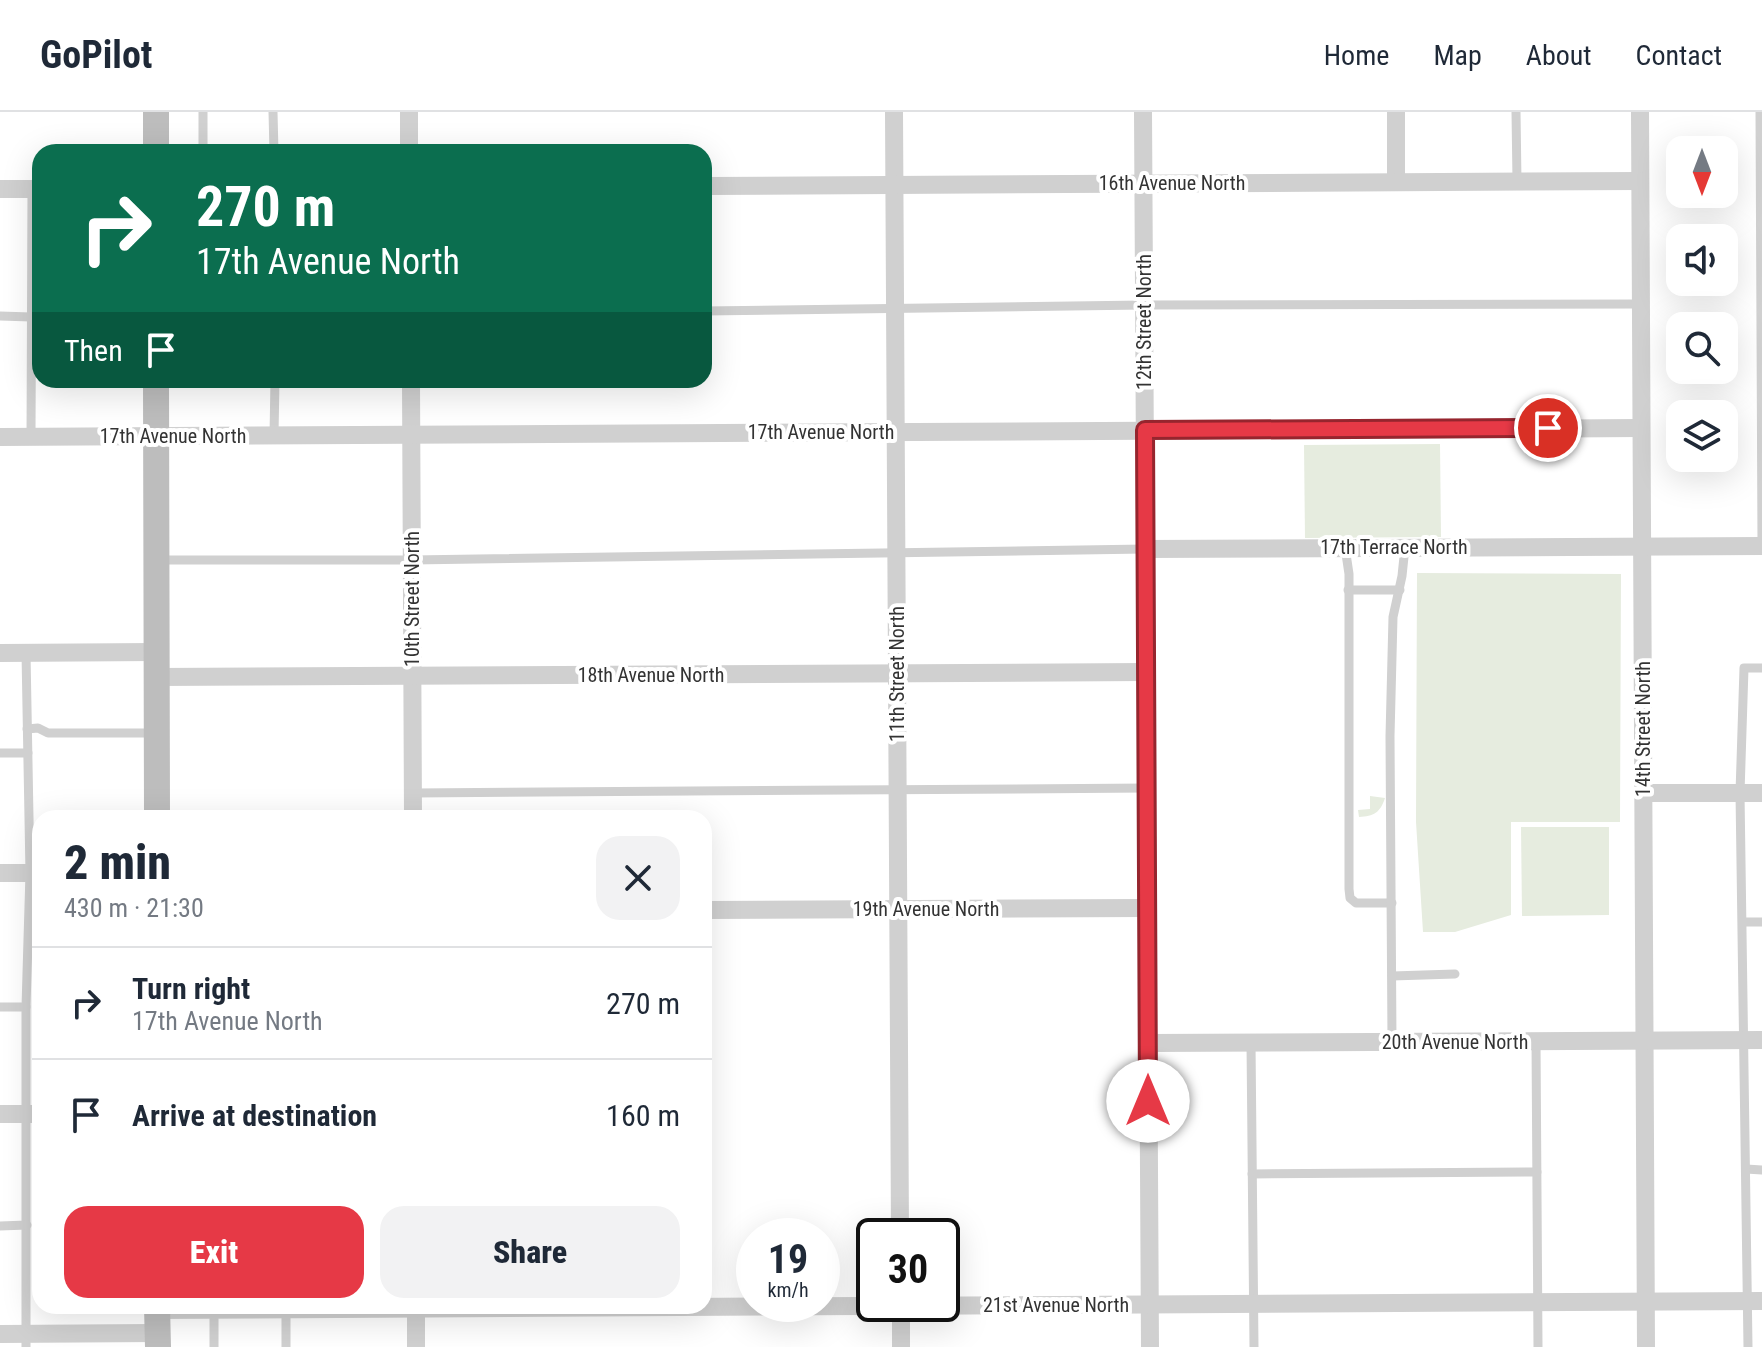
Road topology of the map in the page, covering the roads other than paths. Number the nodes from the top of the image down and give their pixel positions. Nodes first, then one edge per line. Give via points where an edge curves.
1 (156, 112) edge
2 (203, 112) edge
3 (273, 112) edge
4 (409, 112) edge
5 (894, 112) edge
6 (1143, 112) edge
7 (1396, 112) edge
8 (1516, 112) edge
9 (1640, 112) edge
10 (1760, 112) edge
11 (156, 144) edge
12 (203, 144) edge
13 (274, 144) edge
14 (409, 144) edge
15 (1517, 181) junction
16 (1640, 181) junction
17 (1396, 182) junction
18 (1143, 183) junction
19 (895, 185) junction
20 (712, 186) edge
21 (0, 189) edge
22 (32, 189) edge
23 (32, 291) edge
24 (1641, 304) junction
25 (1144, 305) junction
26 (895, 309) junction
27 (712, 311) edge
28 (0, 316) edge
29 (31, 317) junction
30 (156, 388) edge
31 (275, 388) edge
32 (411, 388) edge
33 (1641, 428) junction
34 (1145, 430) junction
35 (896, 432) junction
36 (411, 434) junction
37 (274, 435) junction
38 (156, 436) junction
39 (0, 437) edge
40 (31, 437) junction
41 (1642, 546) junction
42 (1762, 546) edge
43 (1345, 547) junction
44 (1405, 547) junction
45 (1145, 549) junction
46 (897, 553) junction
47 (156, 560) junction
48 (412, 560) junction
49 (1348, 590) junction
50 (1400, 590) junction
51 (0, 653) edge
52 (26, 653) junction
53 (156, 665) junction
54 (1762, 668) edge
55 (1146, 672) junction
56 (897, 673) junction
57 (412, 676) junction
58 (27, 729) junction
59 (156, 733) junction
60 (0, 753) edge
61 (28, 753) junction
62 (1147, 788) junction
63 (898, 790) junction
64 (413, 793) junction
65 (1644, 793) junction
66 (1740, 793) junction
67 (1762, 793) edge
68 (157, 810) edge
69 (413, 810) edge
70 (32, 822) edge
71 (0, 873) edge
72 (32, 873) edge
73 (32, 896) edge
74 (1392, 903) junction
75 (1147, 908) junction
76 (899, 909) junction
77 (712, 910) edge
78 (29, 919) joint
79 (1743, 922) junction
80 (1762, 922) edge
81 (1455, 974) dead end
82 (1392, 976) junction
83 (0, 1007) edge
84 (26, 1007) junction
85 (1753, 1040) edge
86 (1536, 1041) junction
87 (1645, 1041) junction
88 (1392, 1042) junction
89 (1148, 1043) junction
90 (1251, 1043) junction
91 (32, 1087) edge
92 (0, 1114) edge
93 (32, 1114) edge
94 (32, 1146) edge
95 (1746, 1169) junction
96 (1762, 1170) edge
97 (1537, 1172) junction
98 (1252, 1174) junction
99 (900, 1218) edge
100 (27, 1225) junction
101 (0, 1226) edge
102 (1755, 1301) edge
103 (1537, 1302) junction
104 (1646, 1302) junction
105 (1150, 1304) junction
106 (1253, 1304) junction
107 (856, 1305) edge
108 (960, 1305) edge
109 (712, 1307) edge
110 (198, 1314) edge
111 (214, 1314) edge
112 (281, 1314) edge
113 (416, 1314) edge
114 (901, 1322) edge
115 (157, 1324) edge
116 (0, 1334) edge
117 (26, 1340) edge
118 (214, 1347) edge
119 (286, 1347) edge
120 (416, 1347) edge
121 (901, 1347) edge
122 (1150, 1347) edge
123 (1254, 1347) edge
124 (1538, 1347) edge
125 (1646, 1347) edge
126 (1748, 1347) edge

1 - 11 main road
2 - 12 lane
3 - 13 lane
4 - 14 street
5 - 19 street, 11th Street North
6 - 18 street, 12th Street North
7 - 17 street
8 - 15 lane
9 - 16 street, 14th Street North
10 - 42 lane
15 - 16 street, 16th Avenue North
15 - 17 street, 16th Avenue North
16 - 24 street, 14th Street North
17 - 18 street, 16th Avenue North
18 - 19 street, 16th Avenue North
18 - 25 street, 12th Street North
19 - 20 street, 16th Avenue North
19 - 26 street, 11th Street North
21 - 22 street
23 - 29 lane
24 - 25 lane
24 - 33 street, 14th Street North
25 - 26 lane
25 - 34 street, 12th Street North
26 - 27 lane
26 - 35 street, 11th Street North
28 - 29 lane
29 - 40 lane
30 - 38 main road
31 - 37 lane
32 - 36 street, 10th Street North
33 - 34 street, 17th Avenue North
33 - 41 street, 14th Street North
34 - 35 street, 17th Avenue North
34 - 45 street, 12th Street North
35 - 36 street, 17th Avenue North
35 - 46 street, 11th Street North
36 - 37 street, 17th Avenue North
36 - 48 street, 10th Street North
37 - 38 street, 17th Avenue North
38 - 40 street, 17th Avenue North
38 - 47 main road
39 - 40 street, 17th Avenue North
41 - 42 street
41 - 44 street, 17th Terrace North
41 - 65 street, 14th Street North
43 - 44 street, 17th Terrace North
43 - 45 street, 17th Terrace North
43 - 49 lane
44 - 50 lane
45 - 46 lane
45 - 55 street, 12th Street North
46 - 48 lane
46 - 56 street, 11th Street North
47 - 48 lane
47 - 53 main road
48 - 57 street, 10th Street North
49 - 50 lane
49 - 74 lane via 1350,898 1356,903
50 - 74 lane via 1392,632
51 - 52 street, 18th Avenue North
52 - 53 street, 18th Avenue North
52 - 58 lane
53 - 57 street, 18th Avenue North
53 - 59 main road
54 - 66 lane via 1744,668
55 - 56 street, 18th Avenue North
55 - 62 street, 12th Street North
56 - 57 street, 18th Avenue North
56 - 63 street, 11th Street North
57 - 64 street, 10th Street North
58 - 59 lane
58 - 61 lane
59 - 68 main road
60 - 61 lane
61 - 70 lane
62 - 63 lane
62 - 75 street, 12th Street North
63 - 64 lane
63 - 76 street, 11th Street North
64 - 69 street, 10th Street North
65 - 66 street
65 - 87 street, 14th Street North
66 - 67 street
66 - 79 lane
71 - 72 street
73 - 78 lane
74 - 82 lane
75 - 76 street, 19th Avenue North
75 - 89 street, 12th Street North
76 - 77 street, 19th Avenue North
76 - 99 street, 11th Street North
78 - 84 lane
79 - 80 lane
79 - 85 lane
81 - 82 lane
82 - 88 lane
83 - 84 lane
84 - 91 lane
85 - 87 street, 20th Avenue North
85 - 95 lane
86 - 87 street, 20th Avenue North
86 - 88 street, 20th Avenue North
86 - 97 lane
87 - 104 street, 14th Street North
88 - 90 street, 20th Avenue North
89 - 90 street, 20th Avenue North
89 - 105 street, 12th Street North
90 - 98 lane
92 - 93 street
94 - 100 lane
95 - 96 lane
95 - 102 lane
97 - 98 lane
97 - 103 lane
98 - 106 lane
100 - 101 lane
100 - 117 lane
102 - 104 street, 21st Avenue North
102 - 126 lane
103 - 104 street, 21st Avenue North
103 - 106 street, 21st Avenue North
103 - 124 lane
104 - 125 street, 14th Street North
105 - 106 street, 21st Avenue North
105 - 108 street, 21st Avenue North
105 - 122 street, 12th Street North
106 - 123 lane
107 - 109 street, 21st Avenue North
110 - 115 street, 21st Avenue North
111 - 118 lane
112 - 119 lane
113 - 120 street
114 - 121 street
115 - 117 street, 21st Avenue North
116 - 117 street, 21st Avenue North

